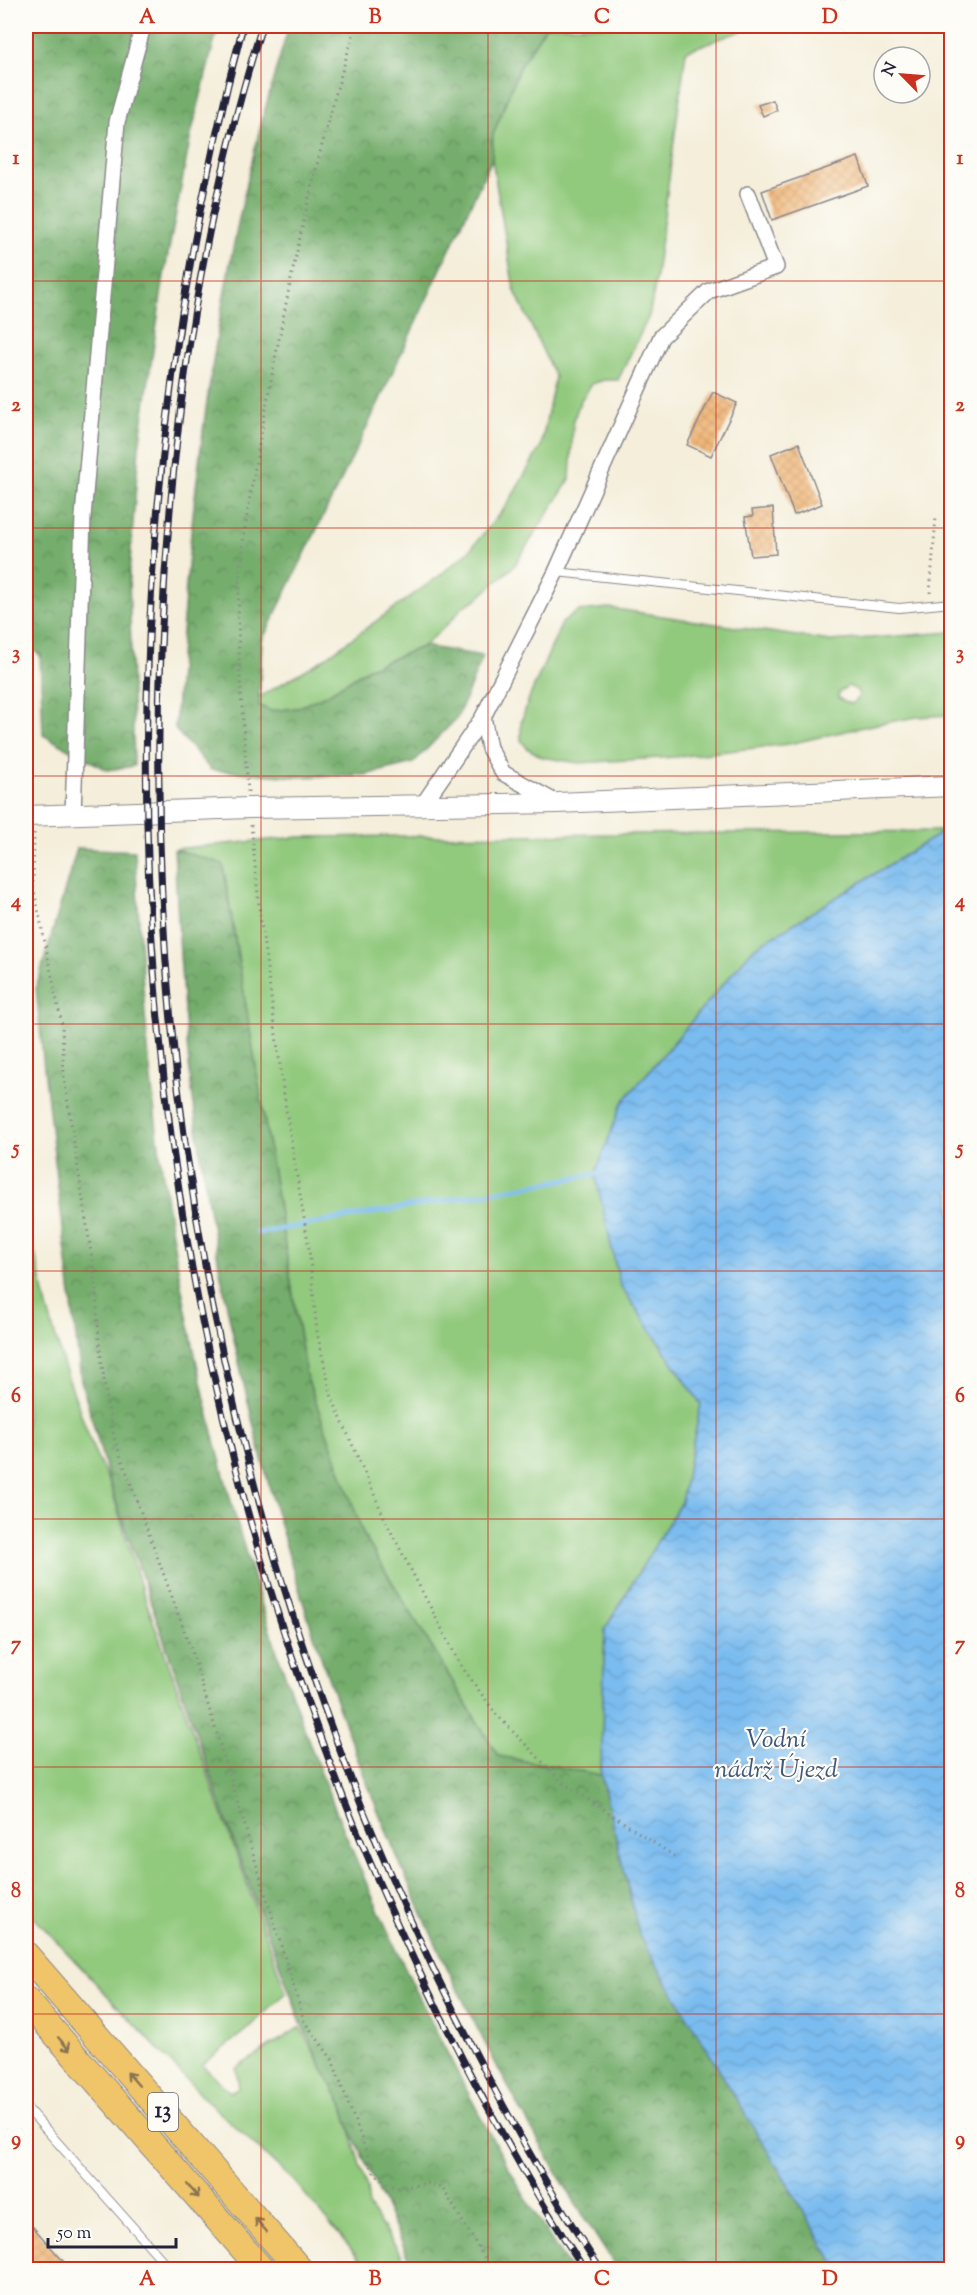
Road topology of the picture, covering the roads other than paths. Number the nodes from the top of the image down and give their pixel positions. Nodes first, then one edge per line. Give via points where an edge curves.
1 (142, 26) edge
2 (748, 194) dead end
3 (556, 572) junction
4 (951, 603) edge
5 (483, 717) junction
6 (951, 786) edge
7 (557, 803) junction
8 (422, 806) junction
9 (73, 815) junction
10 (30, 816) edge
11 (26, 1955) edge
12 (26, 2000) edge
13 (26, 2107) edge
14 (171, 2270) edge
15 (262, 2270) edge
16 (300, 2270) edge

1 - 9 street via 117,122 82,517
2 - 3 street via 776,267 709,291 661,337
3 - 4 lane via 899,608
3 - 5 street
5 - 7 street via 489,748 503,773
5 - 8 street
6 - 7 street
7 - 8 street
8 - 9 street
9 - 10 street
16 -> 11 highway, 13
12 -> 15 highway, 13
13 - 14 lane

